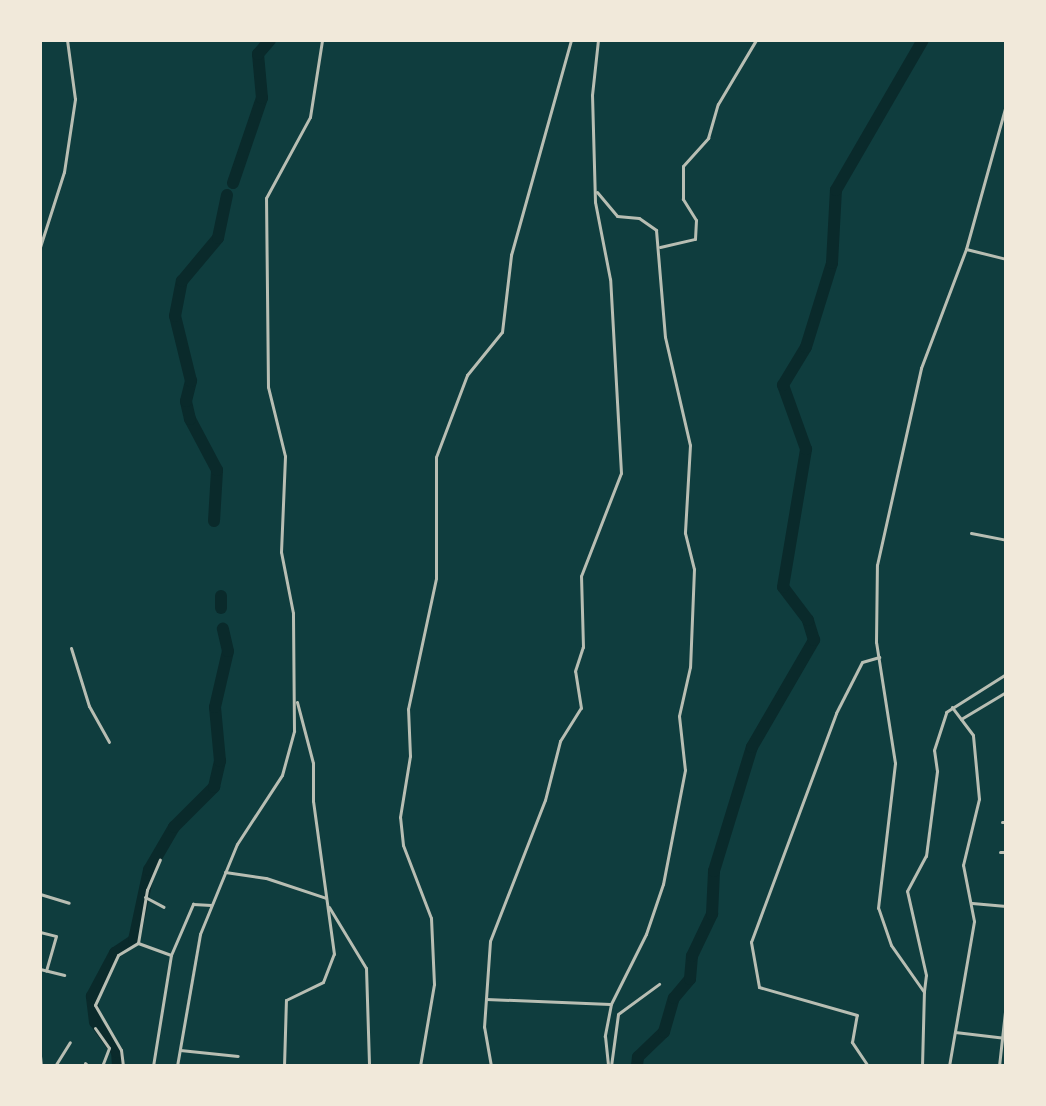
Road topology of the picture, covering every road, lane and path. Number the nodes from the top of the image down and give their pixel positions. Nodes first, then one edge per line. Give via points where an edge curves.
1 (67, 40) edge
2 (571, 40) edge
3 (598, 40) edge
4 (756, 40) edge
5 (322, 41) edge
6 (1005, 105) edge
7 (596, 191) junction
8 (40, 247) edge
9 (659, 247) junction
10 (966, 249) junction
11 (1005, 259) edge
12 (971, 532) dead end
13 (1005, 540) edge
14 (71, 648) dead end
15 (879, 657) junction
16 (1005, 674) edge
17 (1005, 692) edge
18 (296, 698) junction
19 (952, 707) junction
20 (960, 719) junction
21 (109, 742) dead end
22 (1000, 852) dead end
23 (1005, 852) edge
24 (159, 860) dead end
25 (225, 872) junction
26 (40, 894) edge
27 (145, 897) junction
28 (326, 898) junction
29 (69, 903) dead end
30 (972, 903) junction
31 (210, 905) junction
32 (328, 906) junction
33 (1005, 906) edge
34 (164, 907) dead end
35 (40, 932) edge
36 (138, 943) junction
37 (171, 955) junction
38 (40, 969) edge
39 (46, 971) junction
40 (64, 975) dead end
41 (659, 984) dead end
42 (924, 993) junction
43 (486, 999) junction
44 (1005, 1003) edge
45 (611, 1004) junction
46 (95, 1028) dead end
47 (955, 1032) junction
48 (1004, 1038) edge
49 (70, 1042) dead end
50 (180, 1050) junction
51 (40, 1056) edge
52 (238, 1056) dead end
53 (41, 1065) edge
54 (55, 1065) edge
55 (102, 1065) edge
56 (123, 1065) edge
57 (153, 1065) edge
58 (177, 1065) edge
59 (284, 1065) edge
60 (369, 1065) edge
61 (420, 1065) edge
62 (491, 1065) edge
63 (610, 1065) edge
64 (868, 1065) edge
65 (922, 1065) edge
66 (949, 1065) edge
67 (999, 1065) edge

1 - 8 street via 75,99 64,172
2 - 61 street via 510,255 502,332 467,375 436,457 436,578 408,710 410,756 400,817 403,845 425,893 432,927 434,984
3 - 7 street via 592,94
4 - 9 street via 718,104 708,138 683,166 683,199 696,220 696,238
5 - 18 street via 310,117 267,198 268,387 285,456 281,552 293,613
6 - 10 street
7 - 9 street via 616,216 650,222
7 - 43 street via 610,279 621,473 581,576 583,647 575,671 581,708 560,741 545,800 490,941
9 - 45 street via 665,337 690,445 685,533 694,569 691,644 679,716 685,770 663,884 646,934
10 - 11 street
10 - 15 street via 929,342 884,532 877,565
12 - 13 street
14 - 21 street via 89,706
15 - 42 street via 895,763 878,908 891,945
15 - 64 street via 862,662 836,713 751,942 759,987 857,1015 852,1042
16 - 19 street
17 - 20 street
18 - 25 street via 294,730 282,775
18 - 28 street via 313,763
19 - 20 street
19 - 42 street via 934,750 937,771 926,856 907,891 926,975
20 - 30 street via 973,735 979,799 963,865
22 - 23 street
24 - 27 street
25 - 28 street via 267,878
25 - 31 street
26 - 29 street
27 - 34 street
27 - 36 street
28 - 32 street
30 - 33 street
30 - 47 street
31 - 37 street via 193,904
31 - 50 street via 195,951
32 - 59 street via 330,971 323,982 286,1000
32 - 60 street via 366,968
35 - 39 street via 56,936
36 - 37 street
36 - 56 street via 118,955 95,1005
37 - 57 street
38 - 39 street
39 - 40 street
41 - 63 street via 618,1014
42 - 65 street
43 - 45 street
43 - 62 street via 484,1027
44 - 48 street
45 - 63 street via 605,1036
46 - 55 street via 109,1048
47 - 48 street
47 - 66 street
48 - 67 street
49 - 54 street
50 - 52 street
50 - 58 street
51 - 53 street

